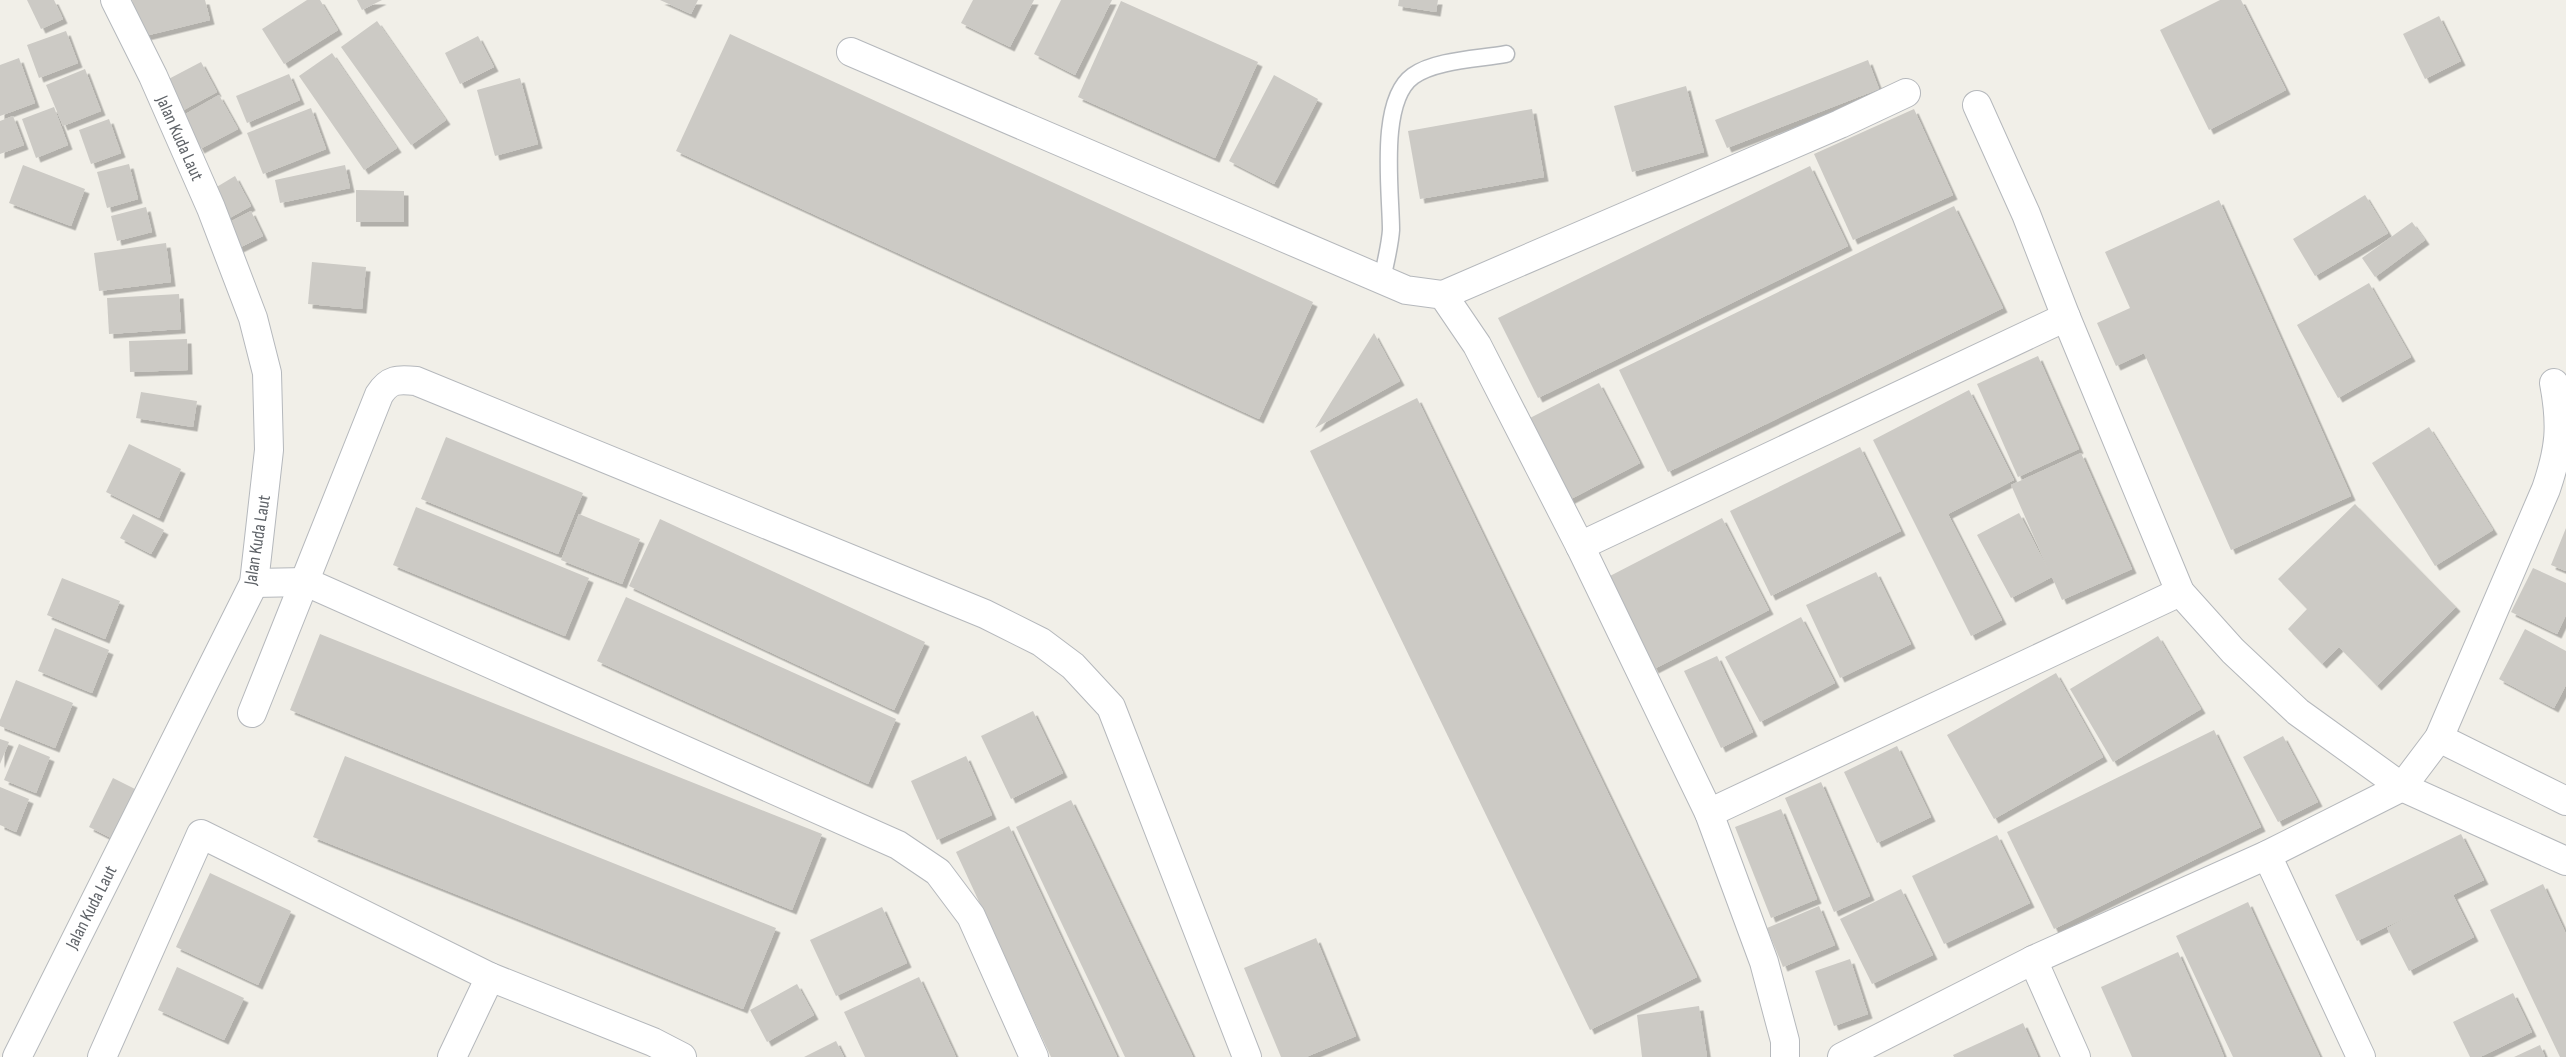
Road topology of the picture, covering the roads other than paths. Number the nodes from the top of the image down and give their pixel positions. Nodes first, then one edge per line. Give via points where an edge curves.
1 (115, 0) edge
2 (851, 52) dead end
3 (1506, 54) dead end
4 (1906, 93) dead end
5 (1977, 105) dead end
6 (1382, 280) junction
7 (1443, 295) junction
8 (2066, 317) junction
9 (2554, 383) dead end
10 (1580, 546) junction
11 (306, 582) junction
12 (254, 583) junction
13 (2180, 592) junction
14 (252, 713) dead end
15 (2439, 738) junction
16 (2402, 787) junction
17 (2566, 801) edge
18 (1709, 812) junction
19 (2267, 855) junction
20 (2566, 861) edge
21 (2033, 960) junction
22 (490, 977) junction
23 (17, 1057) edge
24 (102, 1057) edge
25 (452, 1057) edge
26 (682, 1057) edge
27 (1034, 1057) edge
28 (1247, 1057) edge
29 (1785, 1057) edge
30 (1842, 1057) edge
31 (2076, 1057) edge
32 (2361, 1057) edge

1 - 12 street, Jalan Kuda Laut via 153,76 211,208 252,318 267,374 269,450
2 - 6 street
3 - 6 lane via 1441,64 1413,76 1399,92 1391,124 1388,172 1391,232
4 - 7 street
5 - 8 street via 2026,214
6 - 7 street via 1406,290
7 - 10 street via 1477,345
8 - 10 street
8 - 13 street
9 - 15 street via 2560,427 2558,456
10 - 18 street
11 - 12 street
11 - 14 street
11 - 27 street via 898,845 938,872 971,916
11 - 28 street via 379,395 396,379 416,380 976,610 1042,642 1073,666 1111,706
12 - 23 street, Jalan Kuda Laut
13 - 16 street via 2233,650 2298,712
13 - 18 street
15 - 16 street
15 - 17 street
16 - 19 street
16 - 20 street
18 - 29 street via 1764,962 1785,1041
19 - 21 street
19 - 32 street
21 - 30 street
21 - 31 street
22 - 24 street via 201,834
22 - 25 street
22 - 26 street via 653,1042

